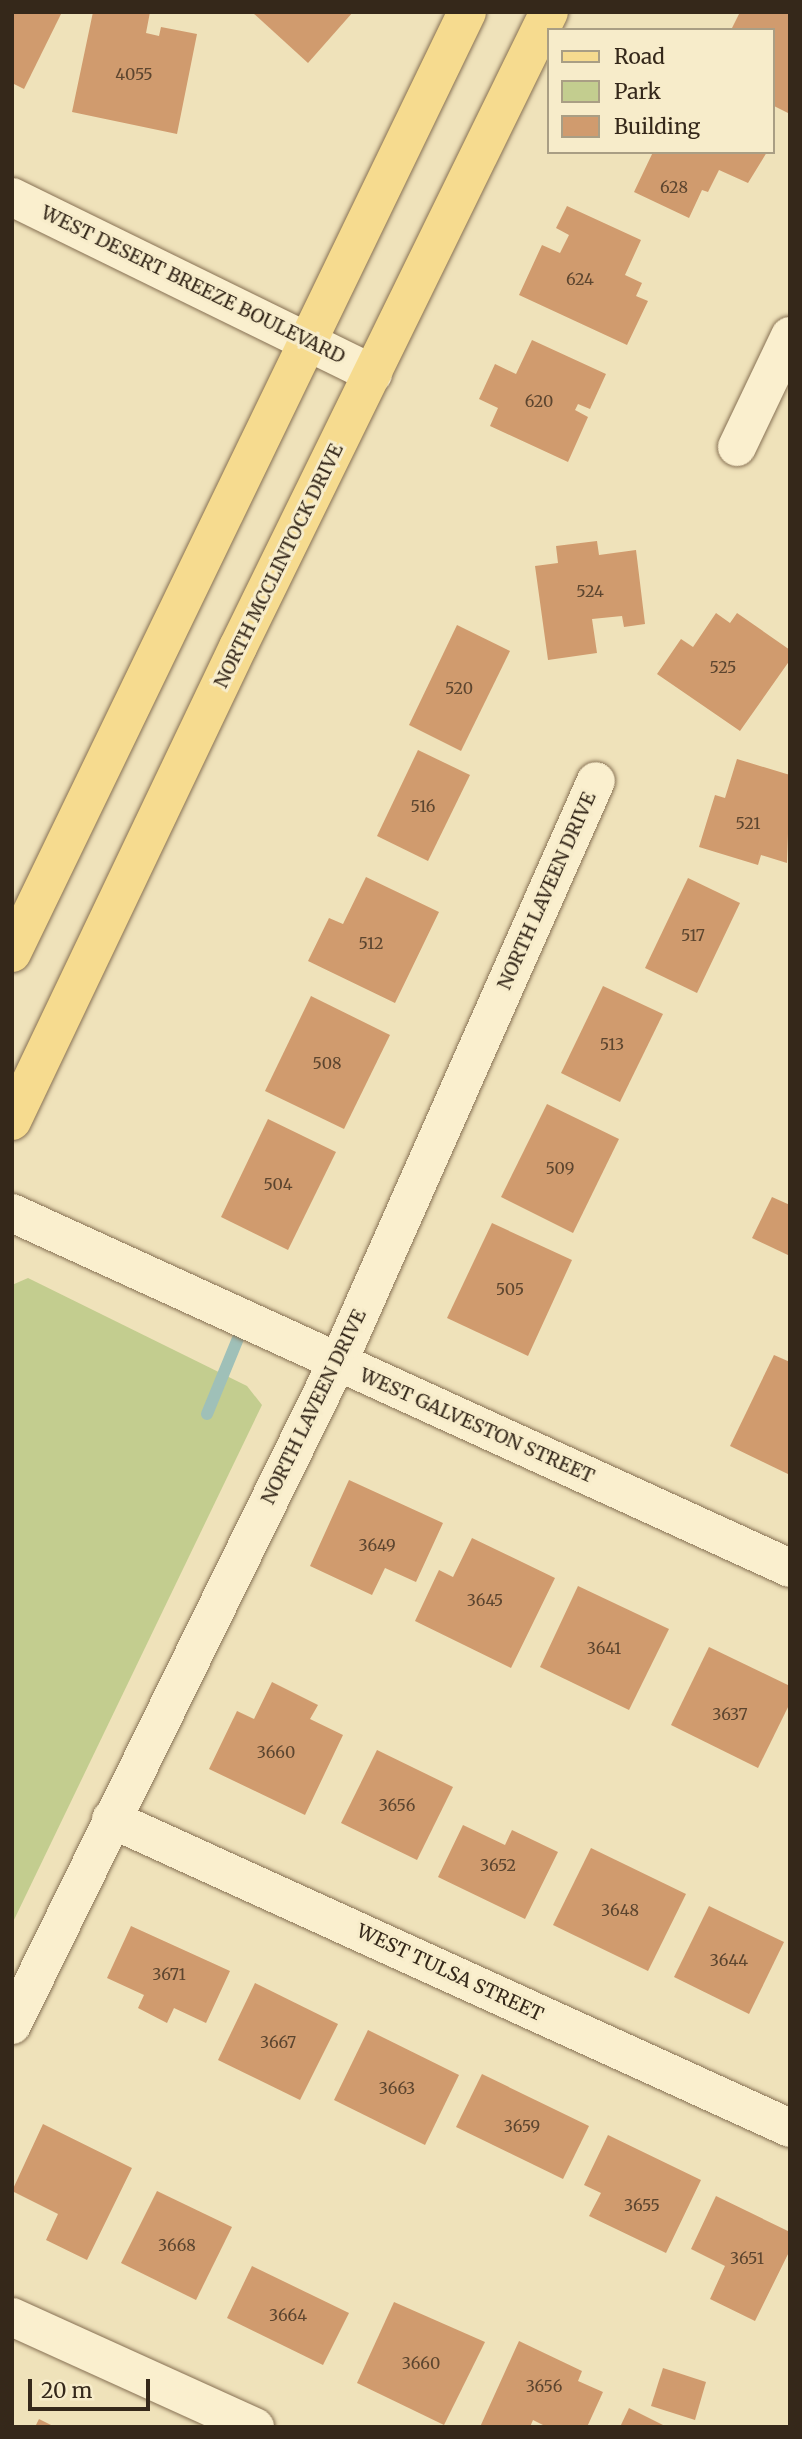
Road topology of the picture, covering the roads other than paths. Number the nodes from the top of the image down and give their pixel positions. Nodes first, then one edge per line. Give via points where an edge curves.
1 (467, 12) edge
2 (549, 12) edge
3 (12, 197) edge
4 (790, 336) edge
5 (306, 341) junction
6 (373, 374) junction
7 (737, 447) dead end
8 (596, 781) dead end
9 (12, 953) edge
10 (12, 1121) edge
11 (12, 1213) edge
12 (336, 1363) junction
13 (790, 1568) edge
14 (111, 1819) junction
15 (12, 2025) edge
16 (790, 2128) edge
17 (12, 2317) edge
18 (255, 2427) edge

1 - 5 main road
2 - 6 main road, NORTH MCCLINTOCK DRIVE
3 - 5 street, WEST DESERT BREEZE BOULEVARD
4 - 7 street
5 - 6 street, WEST DESERT BREEZE BOULEVARD
5 - 9 main road
6 - 10 main road, NORTH MCCLINTOCK DRIVE
8 - 12 street, NORTH LAVEEN DRIVE
11 - 12 street, WEST GALVESTON STREET
12 - 13 street, WEST GALVESTON STREET
12 - 14 street, NORTH LAVEEN DRIVE
14 - 15 street, NORTH LAVEEN DRIVE
14 - 16 street, WEST TULSA STREET
17 - 18 street

